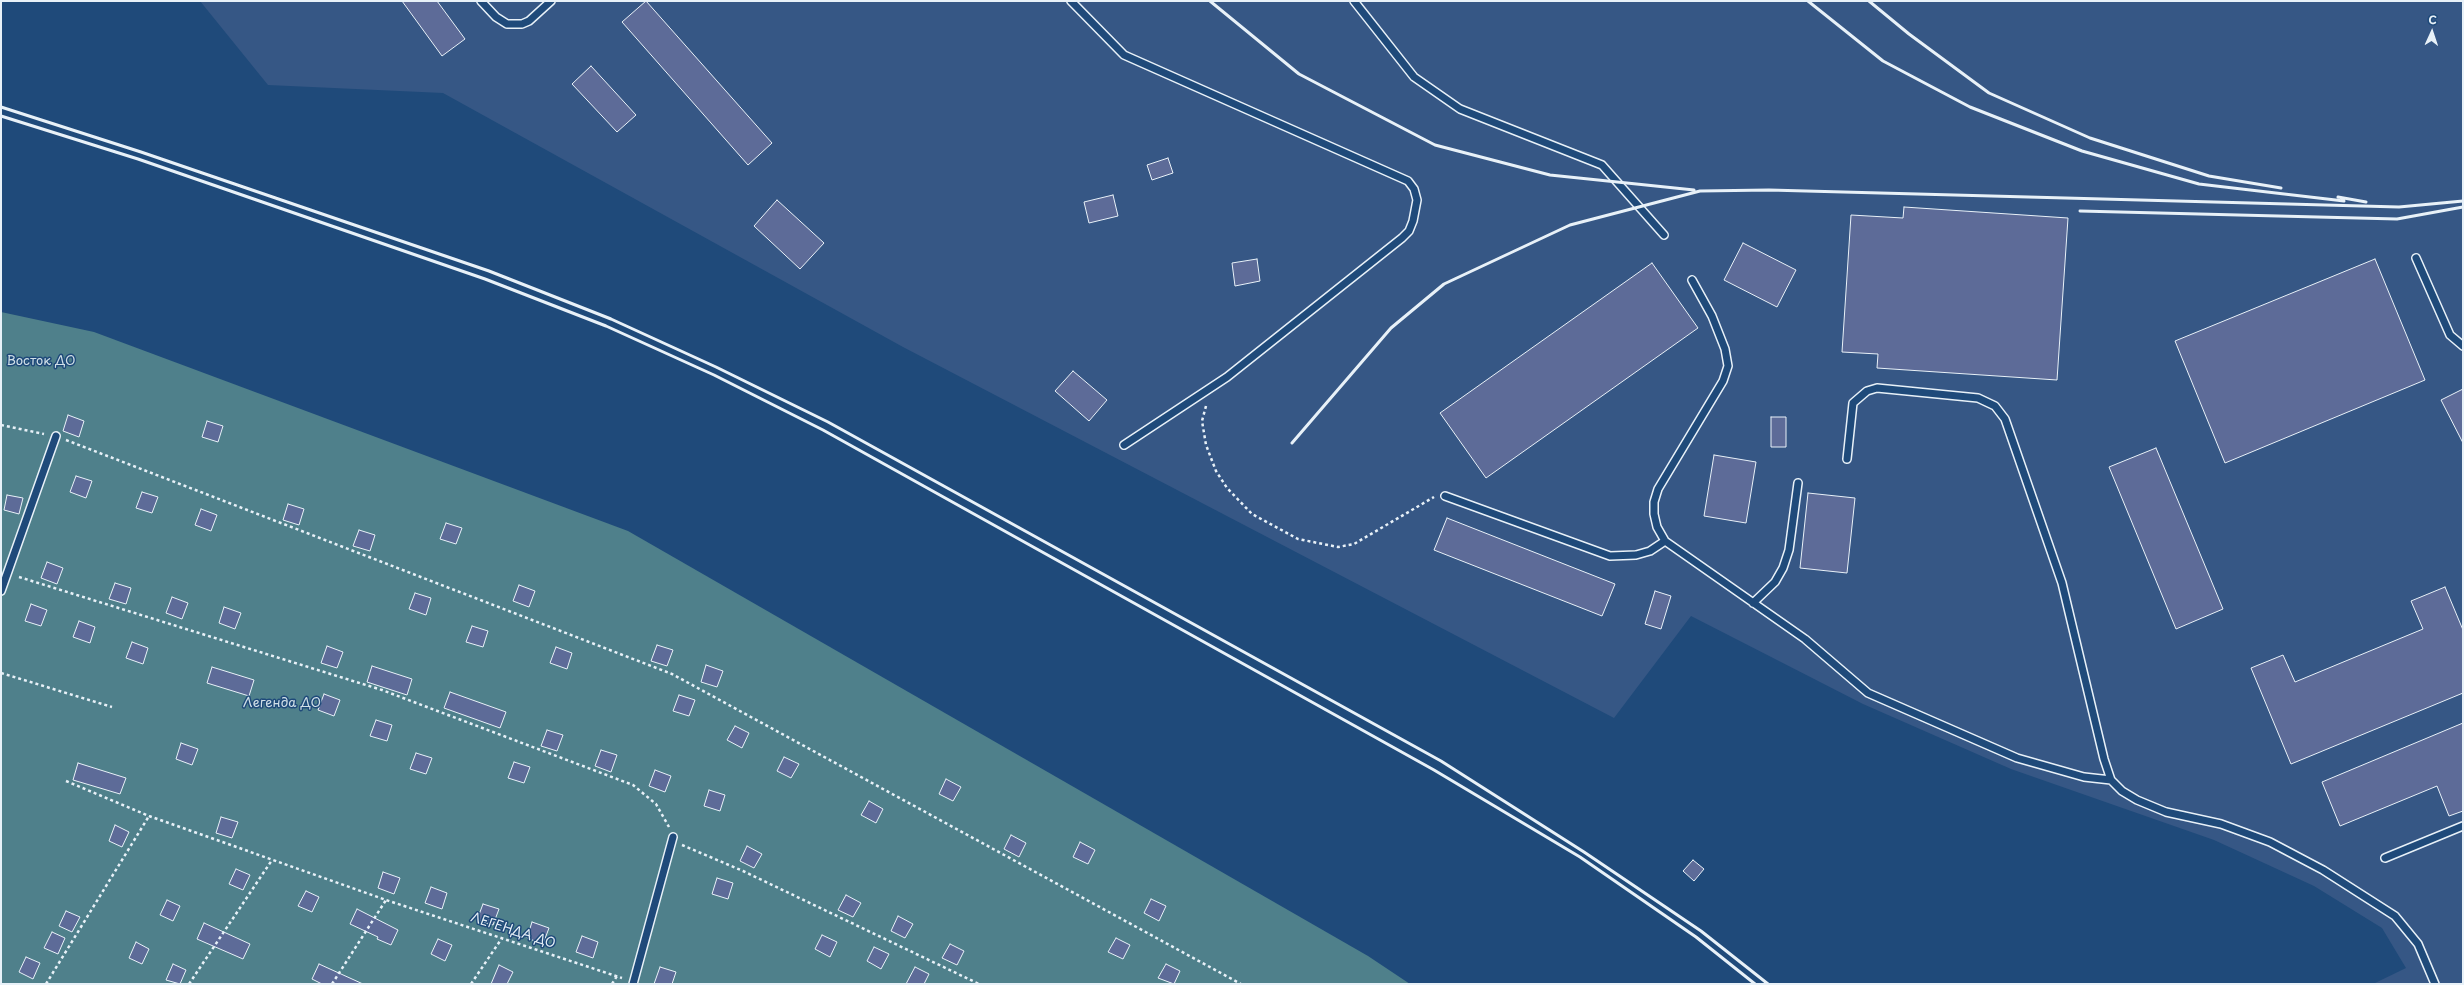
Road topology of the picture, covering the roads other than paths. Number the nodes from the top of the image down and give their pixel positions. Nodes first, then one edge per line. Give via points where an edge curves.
1 (481, 1) edge
2 (551, 1) edge
3 (1070, 1) edge
4 (1354, 1) edge
5 (1664, 235) dead end
6 (2416, 258) dead end
7 (1692, 280) dead end
8 (2463, 346) edge
9 (56, 436) road end
10 (1124, 445) dead end
11 (1847, 459) dead end
12 (1798, 483) dead end
13 (1445, 496) road end
14 (1665, 541) junction
15 (1, 591) edge
16 (1753, 603) junction
17 (2111, 780) junction
18 (2463, 826) edge
19 (673, 837) road end
20 (2385, 858) dead end
21 (633, 983) edge
22 (2435, 984) edge

1 - 2 lane via 496,17 507,24 522,24
3 - 10 lane via 1124,54 1408,181 1417,200 1413,221 1409,231 1402,238 1227,377
4 - 5 lane via 1414,77 1460,109 1602,165
6 - 8 lane via 2450,335
7 - 14 lane via 1712,316 1725,349 1728,366 1723,381 1658,489 1654,514 1657,527
9 - 15 lane
11 - 17 lane via 1853,403 1867,391 1877,388 1978,398 1988,401 2000,411 2062,583
12 - 16 lane via 1789,550 1783,568 1775,582
13 - 14 lane via 1610,556 1636,555 1650,551
14 - 16 lane
16 - 17 lane via 1804,639 1868,693 2016,758 2084,777
17 - 22 lane via 2122,791 2137,800 2166,812 2221,824 2270,842 2324,870 2395,916 2418,944
18 - 20 lane
19 - 21 lane

